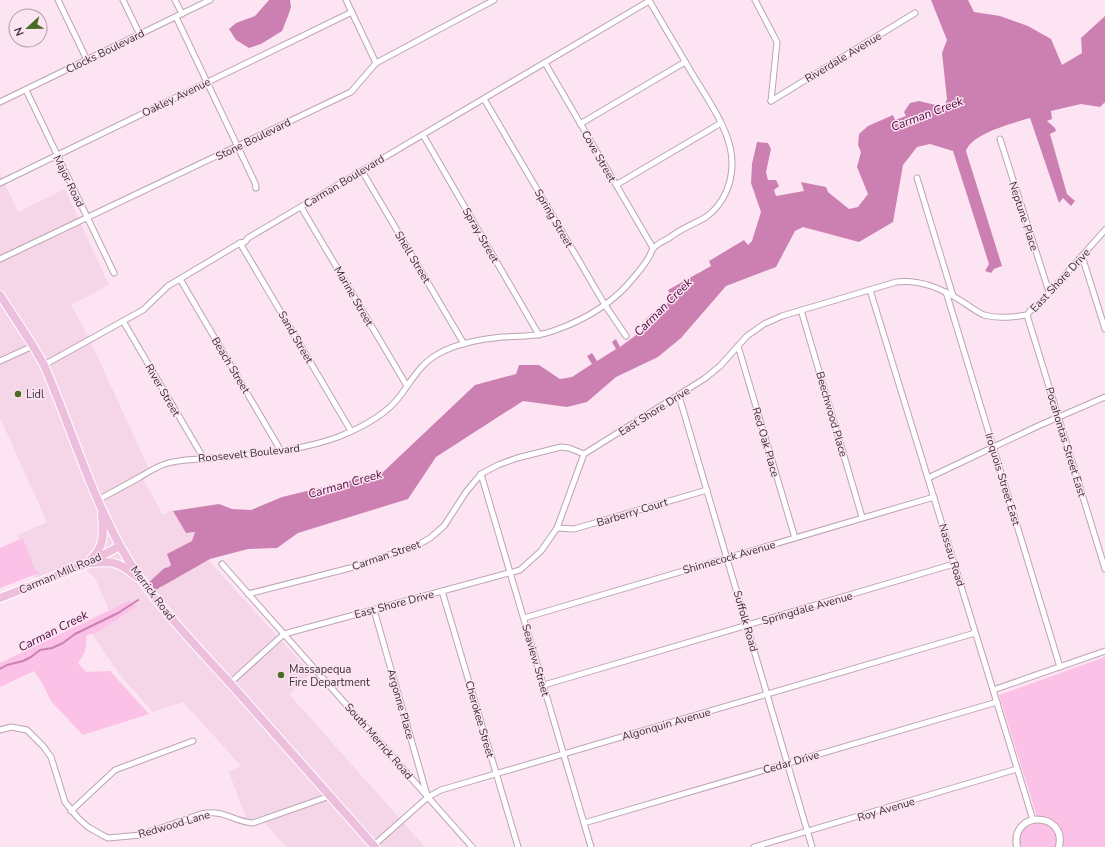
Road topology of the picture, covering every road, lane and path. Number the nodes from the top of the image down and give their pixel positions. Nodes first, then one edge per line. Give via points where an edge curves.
1 (58, 0) edge
2 (123, 0) edge
3 (175, 0) edge
4 (210, 0) edge
5 (346, 0) edge
6 (494, 0) edge
7 (755, 0) edge
8 (649, 1) edge
9 (352, 12) junction
10 (915, 13) dead end
11 (182, 14) junction
12 (176, 17) junction
13 (140, 35) junction
14 (87, 60) junction
15 (685, 62) junction
16 (376, 63) junction
17 (545, 63) junction
18 (207, 82) junction
19 (26, 90) junction
20 (484, 99) junction
21 (0, 102) edge
22 (721, 123) junction
23 (580, 124) junction
24 (423, 135) junction
25 (1000, 140) dead end
26 (237, 146) junction
27 (56, 155) junction
28 (362, 171) junction
29 (917, 178) dead end
30 (0, 183) edge
31 (616, 185) junction
32 (256, 188) dead end
33 (302, 207) junction
34 (87, 218) junction
35 (1105, 230) edge
36 (240, 243) junction
37 (653, 248) junction
38 (1082, 256) junction
39 (0, 259) edge
40 (114, 273) dead end
41 (180, 279) junction
42 (870, 290) junction
43 (946, 292) junction
44 (1049, 292) junction
45 (0, 295) edge
46 (953, 296) junction
47 (605, 305) junction
48 (801, 310) junction
49 (1027, 315) junction
50 (123, 321) junction
51 (1105, 329) edge
52 (539, 335) junction
53 (626, 336) dead end
54 (464, 344) junction
55 (33, 346) junction
56 (738, 346) junction
57 (0, 361) edge
58 (44, 365) junction
59 (407, 386) junction
60 (679, 396) junction
61 (1105, 397) edge
62 (1058, 417) junction
63 (351, 431) junction
64 (994, 447) junction
65 (281, 451) junction
66 (584, 454) junction
67 (204, 459) junction
68 (481, 474) junction
69 (928, 478) junction
70 (707, 490) junction
71 (934, 497) junction
72 (100, 504) junction
73 (862, 517) junction
74 (557, 528) junction
75 (794, 538) junction
76 (120, 546) junction
77 (727, 558) junction
78 (86, 564) junction
79 (222, 564) dead end
80 (954, 564) junction
81 (1105, 569) edge
82 (511, 573) junction
83 (142, 581) junction
84 (442, 591) junction
85 (248, 594) junction
86 (0, 598) edge
87 (374, 610) junction
88 (524, 618) junction
89 (747, 625) junction
90 (976, 633) junction
91 (284, 634) junction
92 (1105, 651) edge
93 (1060, 667) junction
94 (230, 683) junction
95 (544, 685) junction
96 (993, 690) junction
97 (767, 694) junction
98 (997, 702) junction
99 (0, 730) edge
100 (193, 740) dead end
101 (564, 754) junction
102 (788, 764) junction
103 (1017, 769) junction
104 (496, 774) junction
105 (330, 796) junction
106 (428, 797) junction
107 (71, 811) junction
108 (1033, 820) junction
109 (584, 823) junction
110 (808, 831) junction
111 (374, 846) edge
112 (472, 847) edge
113 (518, 847) edge
114 (591, 847) edge
115 (754, 847) edge
116 (812, 847) edge
117 (1017, 847) edge
118 (1059, 847) edge

1 - 14 street
2 - 13 street
3 - 11 street
4 - 11 street, Clocks Boulevard
5 - 9 street
6 - 16 street, Stone Boulevard
7 - 10 street, Riverdale Avenue via 777,42 770,101
8 - 15 street, Roosevelt Boulevard
8 - 17 street, Carman Boulevard
9 - 16 street
9 - 18 street, Oakley Avenue
11 - 12 street, Clocks Boulevard
12 - 13 street, Clocks Boulevard
12 - 18 street
13 - 14 street, Clocks Boulevard
14 - 19 street, Clocks Boulevard
15 - 22 street, Roosevelt Boulevard
15 - 23 street
16 - 26 street, Stone Boulevard via 351,92
17 - 20 street, Carman Boulevard
17 - 23 street, Cove Street
18 - 26 street
18 - 27 street, Oakley Avenue
19 - 21 street, Clocks Boulevard
19 - 27 street, Major Road
20 - 24 street, Carman Boulevard
20 - 47 street, Spring Street
22 - 31 street
22 - 37 street, Roosevelt Boulevard via 729,142 732,164 730,181 722,201 706,216 682,228
23 - 31 street, Cove Street
24 - 28 street, Carman Boulevard
24 - 52 street, Spray Street
25 - 44 street, Neptune Place
26 - 32 street
26 - 34 street, Stone Boulevard
27 - 30 street, Oakley Avenue
27 - 34 street, Major Road
28 - 33 street, Carman Boulevard
28 - 54 street, Shell Street
29 - 46 street
31 - 37 street, Cove Street
33 - 36 street, Carman Boulevard
33 - 59 street, Marine Street
34 - 39 street, Stone Boulevard
34 - 40 street, Major Road
35 - 38 street, East Shore Drive
36 - 41 street, Carman Boulevard
36 - 63 street, Sand Street
37 - 47 street, Roosevelt Boulevard via 633,279
38 - 44 street, East Shore Drive
38 - 51 street
41 - 50 street, Carman Boulevard via 168,286 142,310
41 - 65 street, Beach Street
42 - 43 street, East Shore Drive via 906,281
42 - 48 street, East Shore Drive
42 - 69 street, Nassau Road
43 - 46 street, East Shore Drive
43 - 64 street, Iroquois Street East
44 - 49 street, East Shore Drive
45 - 55 main road, Merrick Road
46 - 49 street, East Shore Drive via 988,316 1006,318
47 - 52 street, Roosevelt Boulevard via 576,323
47 - 53 street, Spring Street
48 - 56 street, East Shore Drive via 764,324
48 - 73 street, Beechwood Place
49 - 62 street, Pocahontas Street East
50 - 58 street, Carman Boulevard
50 - 67 street, River Street
52 - 54 street, Roosevelt Boulevard
54 - 59 street, Roosevelt Boulevard via 440,352 428,360
55 - 57 street
55 - 58 main road, Merrick Road
56 - 60 street, East Shore Drive via 715,371
56 - 75 street, Red Oak Place
58 - 72 main road, Merrick Road
59 - 63 street, Roosevelt Boulevard via 374,420
60 - 66 street, East Shore Drive
60 - 70 street, Suffolk Road
61 - 62 street
62 - 64 street
62 - 81 street, Pocahontas Street East
63 - 65 street, Roosevelt Boulevard via 322,442
64 - 69 street
64 - 93 street, Iroquois Street East
65 - 67 street, Roosevelt Boulevard
66 - 68 street, Carman Street via 561,447 517,458
66 - 74 street, East Shore Drive
67 - 72 street, Roosevelt Boulevard via 186,459 166,464
68 - 82 street, Seaview Street
68 - 85 street, Carman Street via 444,526 418,545 350,568
69 - 71 street, Nassau Road
70 - 74 street, Barberry Court via 574,529
70 - 77 street, Suffolk Road
71 - 73 street, Shinnecock Avenue
71 - 80 street, Nassau Road
72 - 76 main road, Merrick Road
72 - 78 main road via 104,532 102,545 98,553
73 - 75 street, Shinnecock Avenue
74 - 82 street, East Shore Drive via 540,551 520,570
75 - 77 street, Shinnecock Avenue
76 - 78 main road, Carman Mill Road
76 - 83 main road, Merrick Road
77 - 88 street, Shinnecock Avenue
77 - 89 street, Suffolk Road
78 - 83 main road via 117,563
78 - 86 main road, Carman Mill Road
79 - 85 street, South Merrick Road
80 - 89 street, Springdale Avenue
80 - 90 street, Nassau Road
82 - 84 street, East Shore Drive
82 - 88 street, Seaview Street
83 - 94 main road, Merrick Road
84 - 87 street, East Shore Drive
84 - 104 street, Cherokee Street
85 - 91 street, South Merrick Road
87 - 91 street, East Shore Drive
87 - 106 street, Argonne Place
88 - 95 street, Seaview Street
89 - 95 street, Springdale Avenue
89 - 97 street, Suffolk Road
90 - 96 street, Nassau Road
90 - 97 street, Algonquin Avenue
91 - 94 street, East Shore Drive
91 - 106 street, South Merrick Road
92 - 93 street
93 - 96 street
94 - 105 main road, Merrick Road
95 - 101 street, Seaview Street
96 - 98 street, Nassau Road
97 - 101 street, Algonquin Avenue
97 - 102 street, Suffolk Road
98 - 102 street, Cedar Drive
98 - 103 street, Nassau Road
99 - 107 street, Redwood Lane via 11,727 27,730 43,746 51,758 65,802
100 - 107 street via 115,770
101 - 104 street, Algonquin Avenue
101 - 109 street, Seaview Street
102 - 109 street, Cedar Drive
102 - 110 street, Suffolk Road
103 - 108 street, Nassau Road
103 - 110 street, Roy Avenue
104 - 106 street, Algonquin Avenue via 441,790
104 - 113 street, Cherokee Street
105 - 107 street, Redwood Lane via 253,823 224,813 211,812 141,835 108,838 88,827
105 - 111 main road, Merrick Road
106 - 111 street, Algonquin Avenue
106 - 112 street, South Merrick Road
108 - 117 street via 1020,828
108 - 118 street via 1043,820 1054,826 1060,836
109 - 114 street, Seaview Street
110 - 115 street, Roy Avenue
110 - 116 street, Suffolk Road

